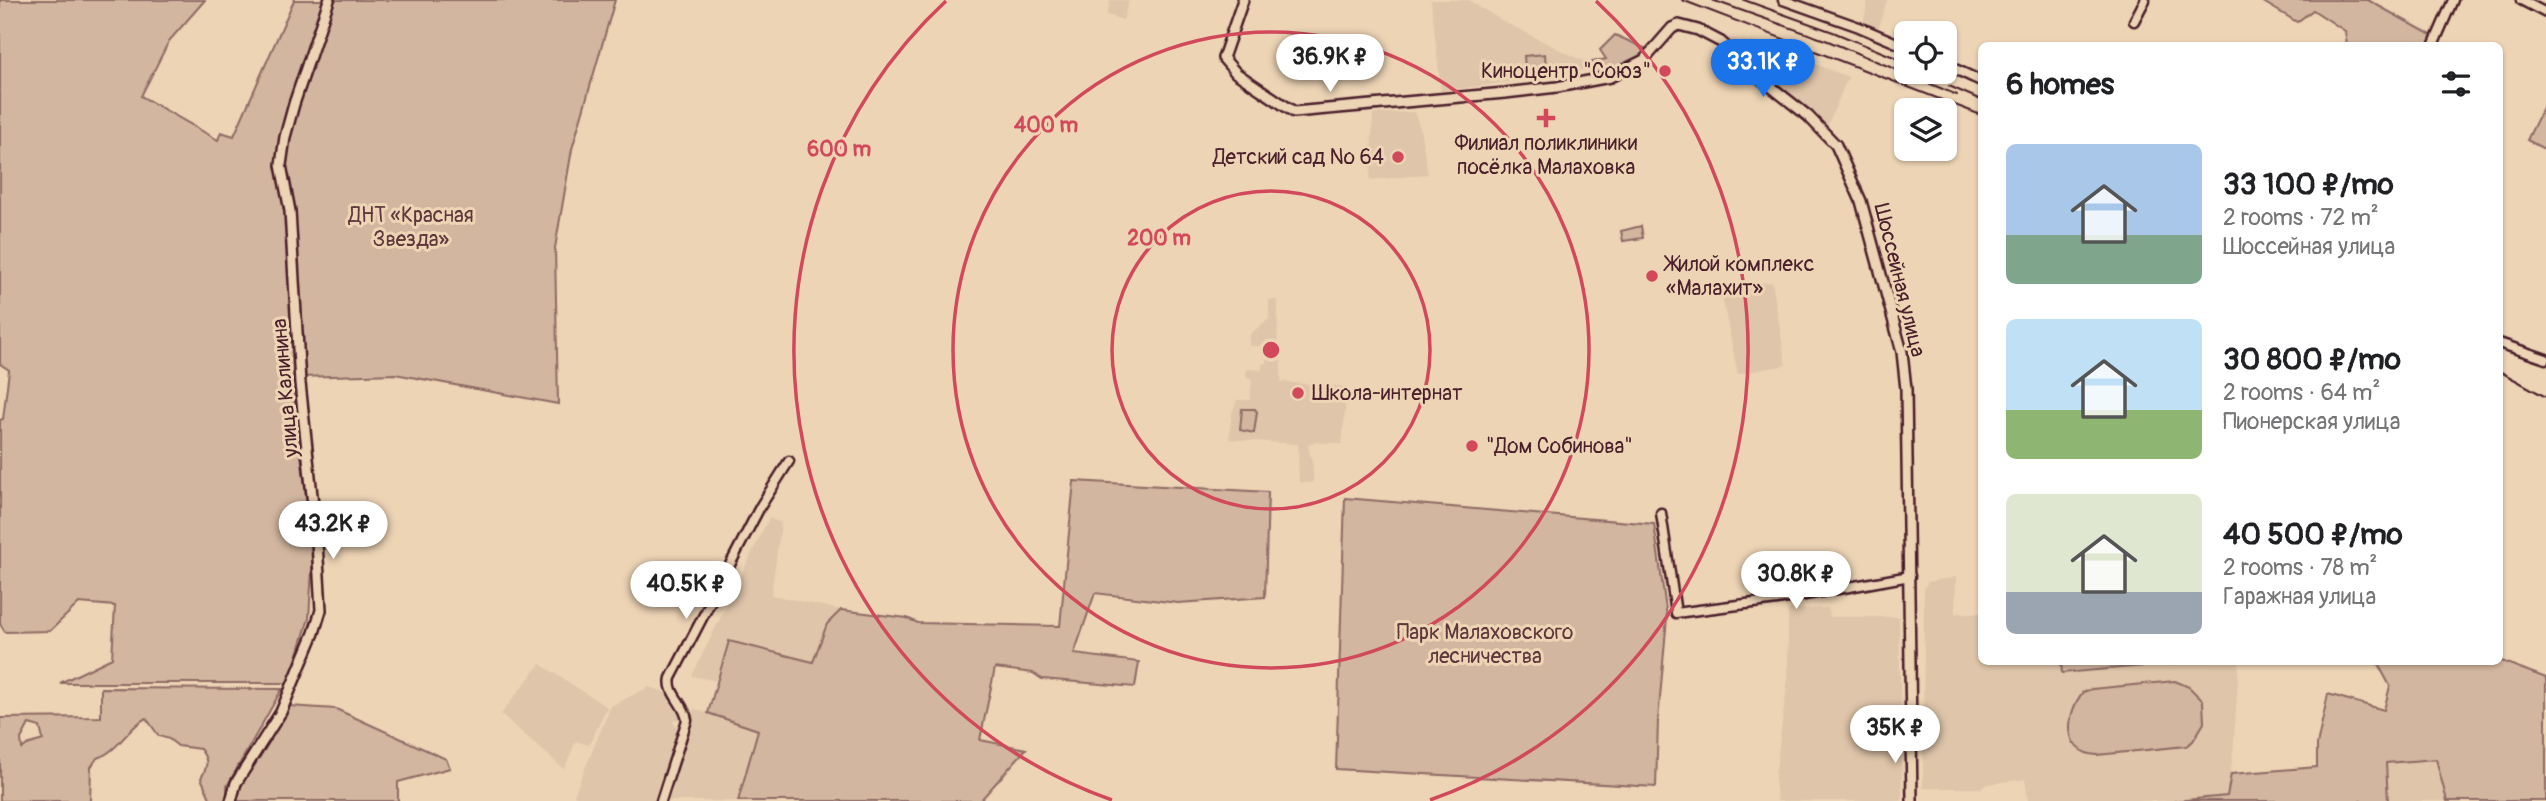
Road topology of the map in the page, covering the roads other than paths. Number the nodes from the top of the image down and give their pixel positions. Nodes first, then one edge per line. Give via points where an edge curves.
1 (329, 0) edge
2 (1243, 0) edge
3 (1783, 0) edge
4 (2144, 0) edge
5 (2453, 0) edge
6 (2522, 0) edge
7 (2546, 13) edge
8 (2134, 21) dead end
9 (1894, 42) edge
10 (2435, 42) edge
11 (1957, 70) edge
12 (1978, 80) edge
13 (2503, 344) edge
14 (2546, 359) edge
15 (789, 461) dead end
16 (1661, 513) dead end
17 (1910, 576) junction
18 (231, 801) edge
19 (661, 801) edge
20 (1912, 801) edge

1 - 18 main road, улица Калинина via 294,104 281,165 290,211 321,610 281,712 236,783
2 - 17 main road, Шоссейная улица via 1223,58 1236,73 1294,112 1512,92 1610,77 1644,60 1679,25 1721,42 1808,116 1836,145 1861,201 1903,359
3 - 9 street
4 - 8 street
5 - 10 street
6 - 7 street
11 - 12 street
13 - 14 street
15 - 19 street via 671,678 669,684 687,720
16 - 17 street via 1675,613
17 - 20 main road, Шоссейная улица

